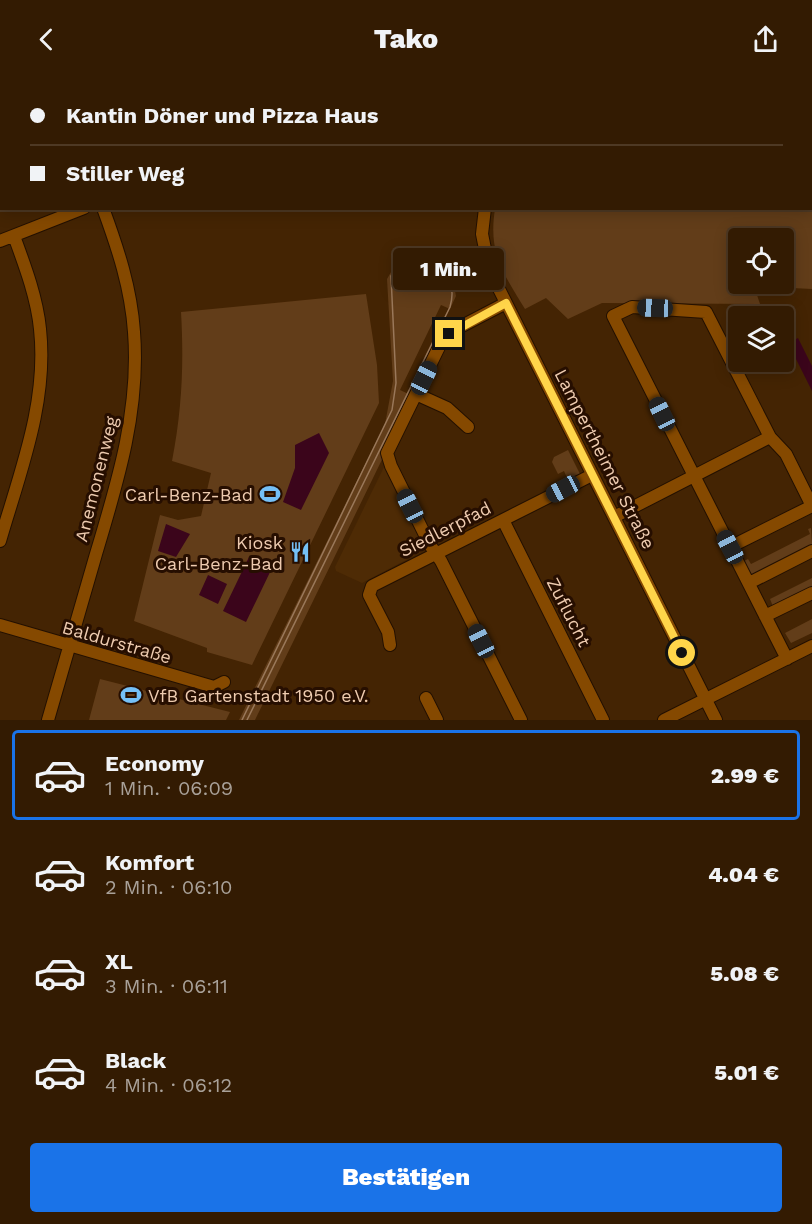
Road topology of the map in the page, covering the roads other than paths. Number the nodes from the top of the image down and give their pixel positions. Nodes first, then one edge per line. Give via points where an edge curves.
1 (79, 210) edge
2 (104, 210) edge
3 (485, 210) edge
4 (14, 236) junction
5 (0, 242) edge
6 (506, 303) junction
7 (416, 394) junction
8 (468, 428) dead end
9 (770, 437) junction
10 (592, 475) junction
11 (693, 476) junction
12 (812, 506) edge
13 (614, 517) junction
14 (502, 520) junction
15 (0, 541) edge
16 (730, 547) junction
17 (812, 551) edge
18 (436, 554) junction
19 (749, 583) junction
20 (812, 593) edge
21 (765, 616) junction
22 (0, 625) edge
23 (390, 645) dead end
24 (69, 646) junction
25 (812, 646) edge
26 (788, 659) junction
27 (224, 682) dead end
28 (426, 698) dead end
29 (706, 699) junction
30 (48, 720) edge
31 (437, 720) edge
32 (521, 720) edge
33 (603, 720) edge
34 (664, 720) edge
35 (716, 720) edge

1 - 4 street
2 - 24 street, Anemonenweg via 128,284 134,332 134,386 122,467
3 - 6 street, Lampertheimer Straße via 484,249
4 - 5 street
4 - 15 street via 30,281 40,328 42,375 33,428
6 - 7 street via 449,334
6 - 10 street, Lampertheimer Straße
7 - 8 street via 447,408
7 - 18 street via 387,453
9 - 11 street
9 - 11 street via 706,312 632,307 613,316
9 - 12 street via 786,454
10 - 13 street, Lampertheimer Straße
10 - 14 street, Siedlerpfad
11 - 13 street
11 - 16 street
12 - 16 street
13 - 29 street, Lampertheimer Straße
14 - 18 street, Siedlerpfad
14 - 33 street, Zuflucht
16 - 19 street
17 - 19 street
18 - 23 street, Siedlerpfad via 372,586 369,595 388,632
18 - 32 street
19 - 21 street
20 - 21 street
21 - 26 street
22 - 24 street, Baldurstraße
24 - 27 street, Baldurstraße via 214,687
24 - 30 street, Anemonenweg
25 - 26 street
26 - 29 street
28 - 31 street
29 - 34 street
29 - 35 street, Lampertheimer Straße

